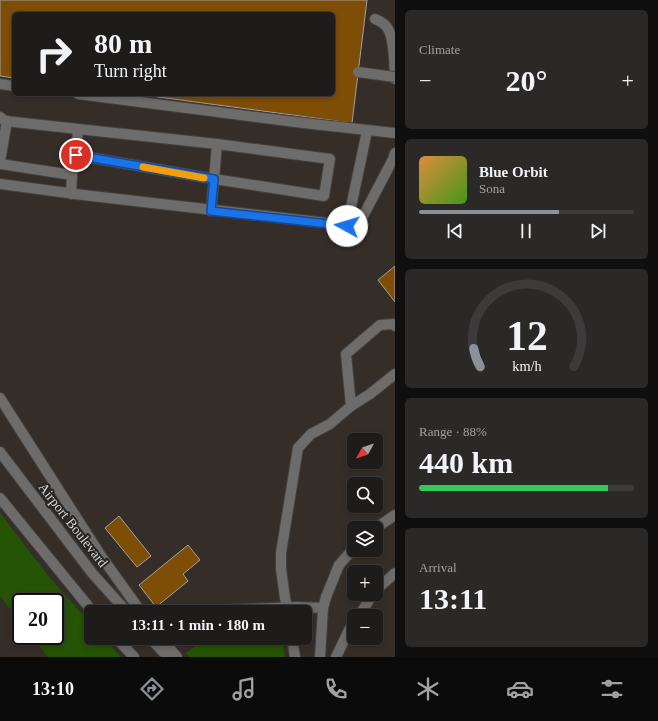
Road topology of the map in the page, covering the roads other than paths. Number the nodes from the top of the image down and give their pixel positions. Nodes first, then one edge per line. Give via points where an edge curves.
1 (375, 19) dead end
2 (358, 72) dead end
3 (395, 78) edge
4 (0, 84) edge
5 (12, 86) edge
6 (94, 96) edge
7 (4, 119) edge
8 (78, 129) junction
9 (367, 131) junction
10 (395, 133) edge
11 (217, 144) junction
12 (395, 153) edge
13 (76, 155) junction
14 (0, 163) edge
15 (72, 175) junction
16 (214, 179) junction
17 (0, 184) edge
18 (71, 194) junction
19 (211, 211) junction
20 (347, 226) junction
21 (395, 326) edge
22 (395, 374) edge
23 (0, 398) edge
24 (351, 406) junction
25 (0, 452) edge
26 (0, 498) edge
27 (395, 514) edge
28 (383, 523) edge
29 (347, 556) edge
30 (395, 573) edge
31 (383, 584) edge
32 (87, 605) edge
33 (121, 605) edge
34 (136, 605) edge
35 (286, 605) edge
36 (312, 608) edge
37 (323, 608) junction
38 (347, 634) edge
39 (123, 645) edge
40 (157, 645) edge
41 (167, 645) edge
42 (293, 645) edge
43 (134, 657) edge
44 (168, 657) edge
45 (176, 657) edge
46 (295, 657) edge
47 (320, 657) edge
48 (336, 657) edge

1 - 3 street via 389,30
2 - 3 street, bridge
4 - 5 street
6 - 9 street
7 - 8 street
7 - 14 street
8 - 11 street
8 - 13 street
9 - 10 street
9 - 20 street
11 - 16 street
11 - 16 street via 330,159 324,196
12 - 20 street via 360,222
13 - 15 street
13 - 16 street
14 - 15 street
15 - 18 street
16 - 19 street
17 - 18 street
18 - 19 street
19 - 20 street
21 - 24 street via 380,325 346,354
22 - 24 street
23 - 34 street via 101,556
24 - 35 street via 330,424 311,434 298,448 281,552
25 - 33 street, Airport Boulevard via 92,573
26 - 32 street
27 - 28 street
29 - 37 street via 339,565
30 - 31 street
36 - 37 street
37 - 47 street
38 - 48 street
39 - 43 street
40 - 44 street
41 - 45 street
42 - 46 street

